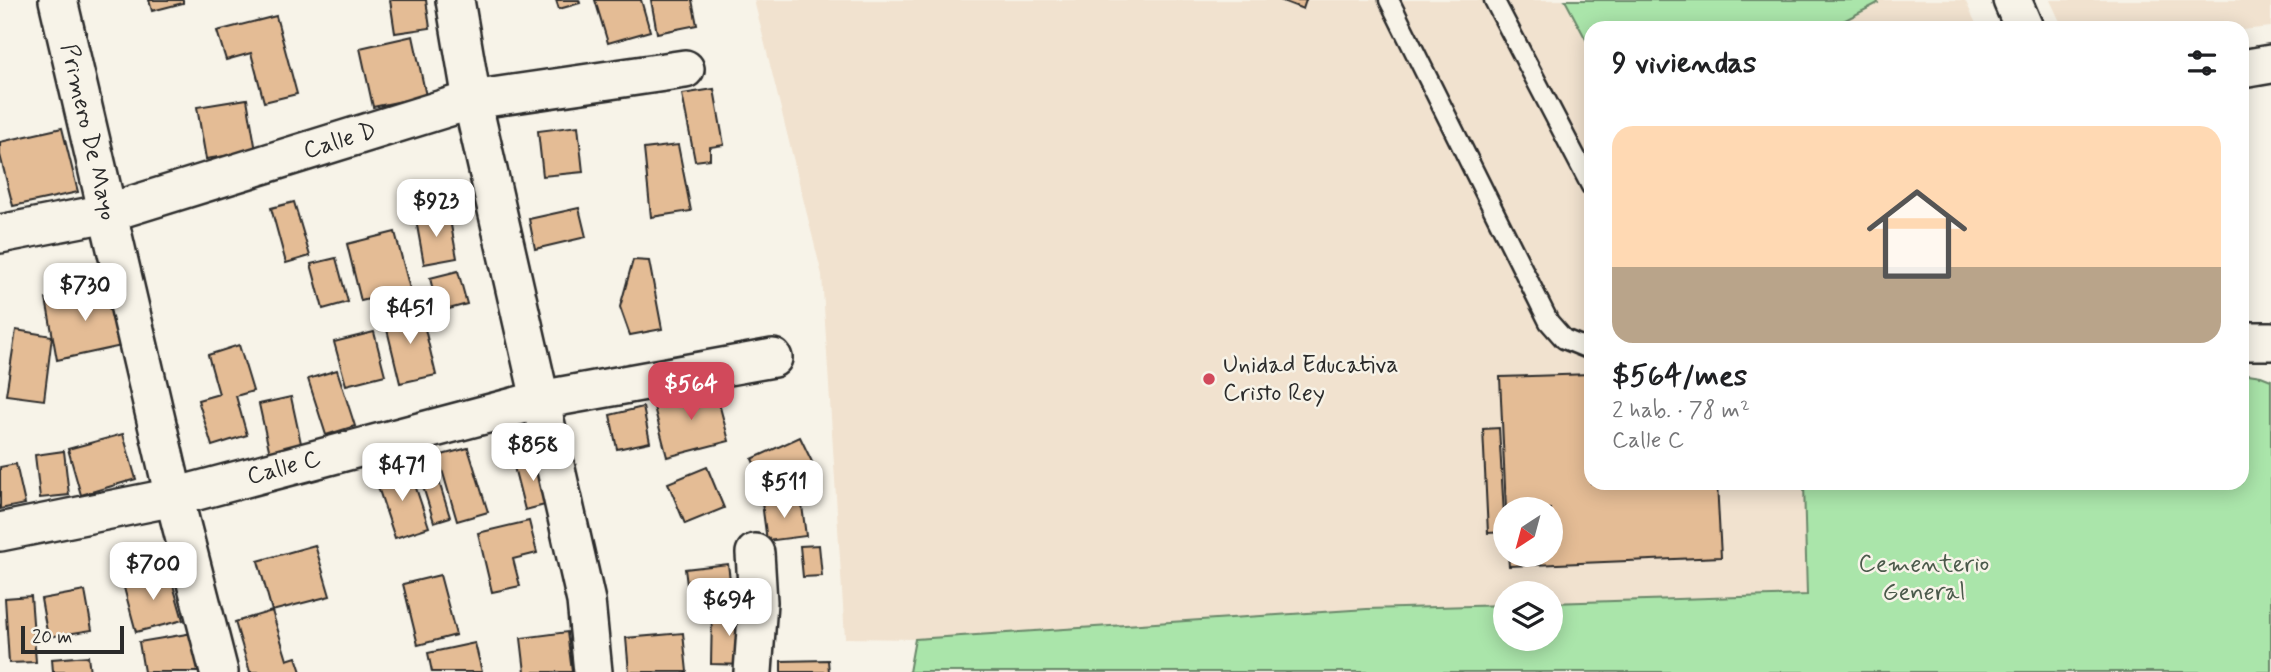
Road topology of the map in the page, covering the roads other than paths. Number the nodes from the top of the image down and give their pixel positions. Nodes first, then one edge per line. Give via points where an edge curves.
1 (58, 0) edge
2 (454, 0) edge
3 (1389, 0) edge
4 (1494, 0) edge
5 (2012, 0) edge
6 (2021, 21) edge
7 (2271, 64) edge
8 (2249, 68) edge
9 (685, 69) dead end
10 (472, 100) junction
11 (1584, 174) edge
12 (107, 213) junction
13 (0, 234) edge
14 (2249, 341) edge
15 (2271, 341) edge
16 (1584, 347) edge
17 (773, 358) dead end
18 (540, 400) junction
19 (174, 497) junction
20 (0, 532) edge
21 (755, 553) dead end
22 (219, 672) edge
23 (593, 672) edge
24 (753, 672) edge

1 - 12 street, Primero De Mayo
2 - 10 street
3 - 16 lane via 1549,322 1564,340
4 - 11 lane
5 - 6 street
7 - 8 street
9 - 10 street, Calle D
10 - 12 street, Calle D
10 - 18 street
12 - 13 street, Calle D
12 - 19 street, Primero De Mayo
14 - 15 street
17 - 18 street, Calle C
18 - 19 street, Calle C
18 - 23 street via 586,601
19 - 20 street, Calle C
19 - 22 street, Primero De Mayo
21 - 24 street via 758,602

